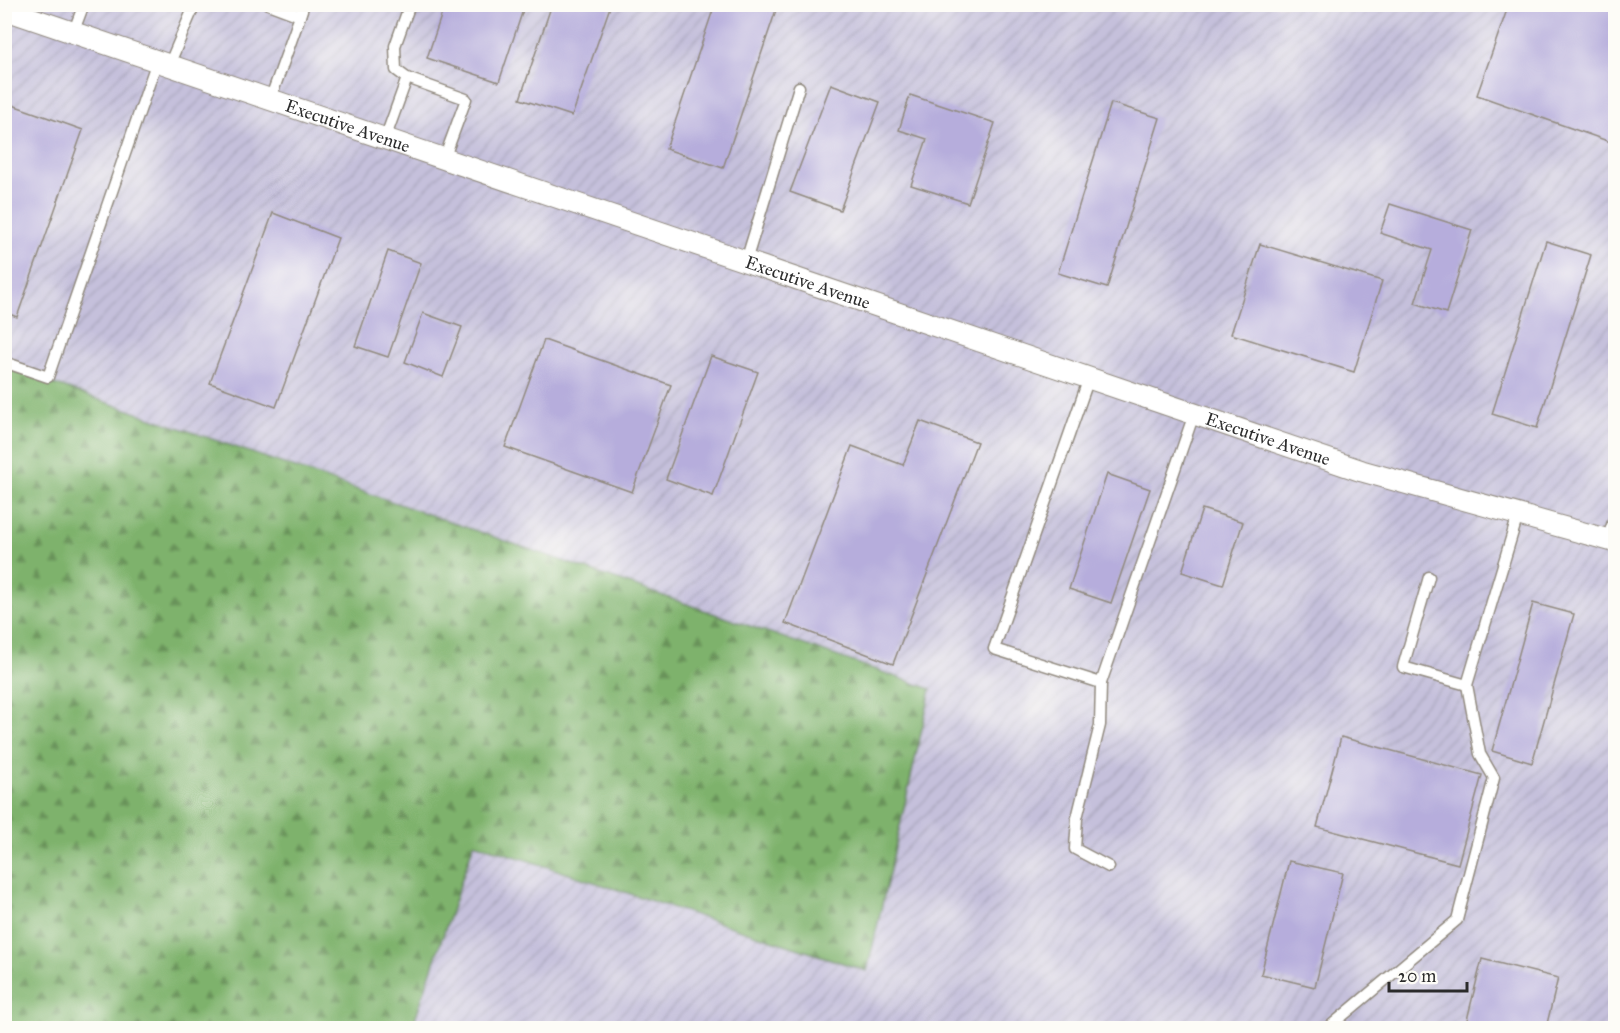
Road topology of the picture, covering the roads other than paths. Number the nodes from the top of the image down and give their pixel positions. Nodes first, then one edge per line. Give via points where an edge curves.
1 (84, 4) edge
2 (195, 4) edge
3 (268, 4) edge
4 (304, 4) edge
5 (410, 4) edge
6 (4, 9) edge
7 (300, 16) junction
8 (73, 33) junction
9 (163, 63) junction
10 (407, 78) junction
11 (798, 87) dead end
12 (270, 100) junction
13 (385, 139) junction
14 (444, 159) junction
15 (746, 261) junction
16 (4, 362) edge
17 (1089, 378) junction
18 (1194, 414) junction
19 (1616, 513) edge
20 (1518, 515) junction
21 (1611, 541) edge
22 (1429, 577) dead end
23 (1101, 683) junction
24 (1467, 685) junction
25 (1109, 867) dead end
26 (1328, 1029) edge

1 - 8 lane
2 - 9 lane
3 - 7 lane
4 - 7 lane
5 - 10 lane via 395,46 396,70
6 - 8 street, Executive Avenue
7 - 12 lane
8 - 9 street, Executive Avenue
9 - 12 street, Executive Avenue
9 - 16 lane via 48,377
10 - 13 lane
10 - 14 lane via 466,99
11 - 15 lane
12 - 13 street, Executive Avenue
13 - 14 street, Executive Avenue
14 - 15 street, Executive Avenue
15 - 17 street, Executive Avenue
17 - 18 street, Executive Avenue
17 - 23 lane via 994,649
18 - 20 street, Executive Avenue via 1362,471
18 - 23 lane
19 - 21 lane
20 - 21 street, Executive Avenue
20 - 24 lane
22 - 24 lane via 1403,668
23 - 25 lane via 1100,725 1077,818 1075,849
24 - 26 lane via 1480,754 1494,778 1457,920

